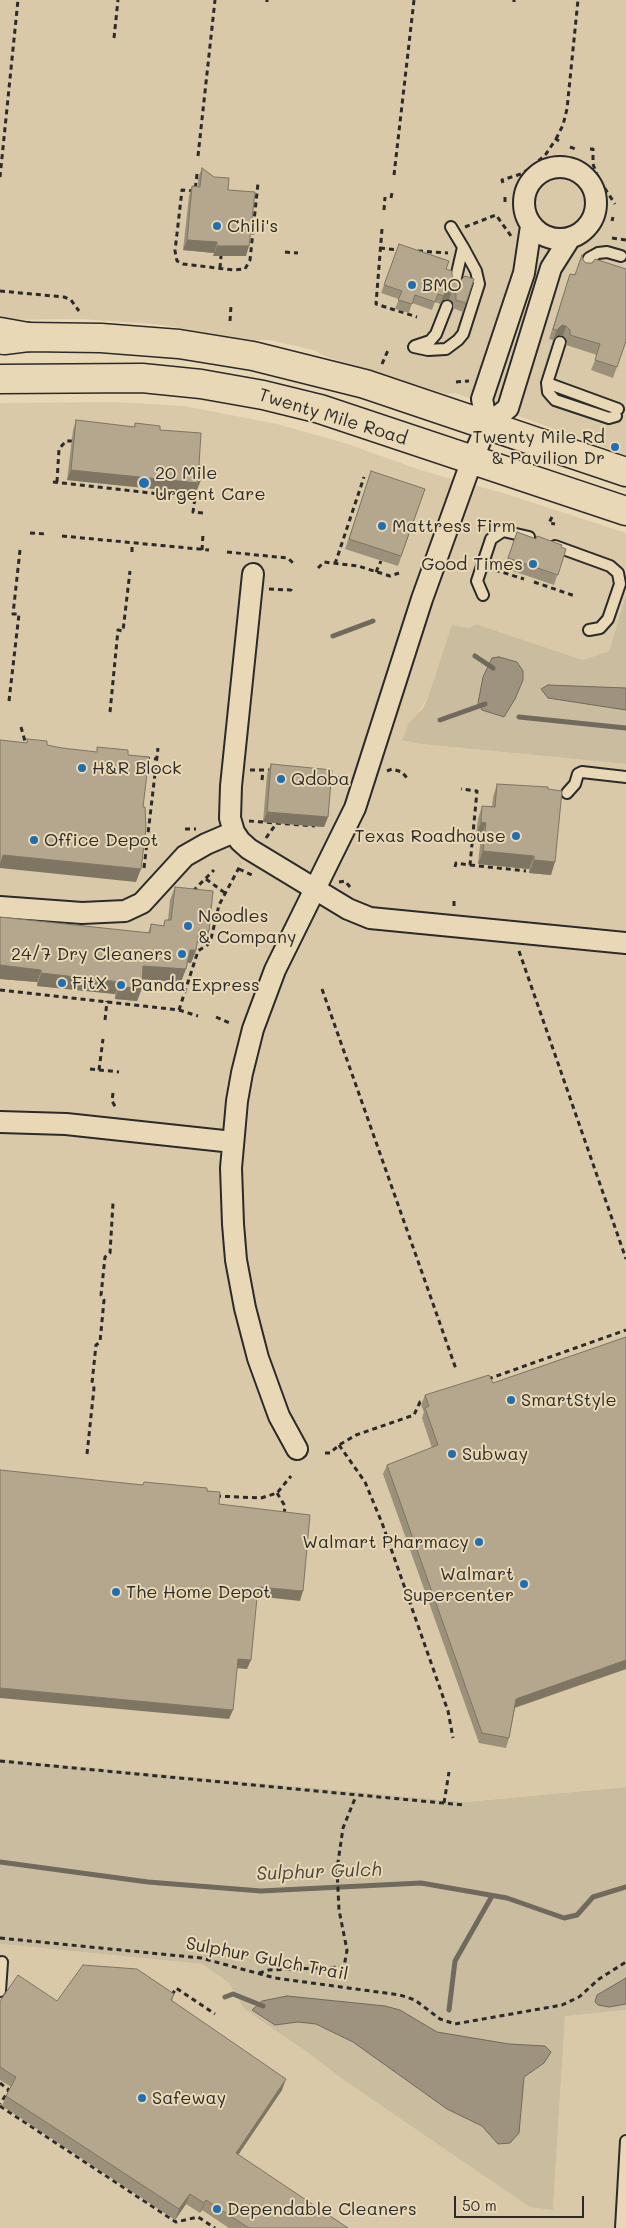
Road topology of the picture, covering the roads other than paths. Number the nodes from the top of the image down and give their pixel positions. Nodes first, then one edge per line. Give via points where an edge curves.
1 (531, 226) junction
2 (450, 227) dead end
3 (570, 238) junction
4 (463, 247) junction
5 (621, 256) dead end
6 (585, 267) edge
7 (455, 282) edge
8 (446, 306) dead end
9 (0, 332) edge
10 (28, 337) junction
11 (0, 341) edge
12 (560, 342) edge
13 (0, 379) edge
14 (617, 412) dead end
15 (487, 425) junction
16 (472, 460) junction
17 (626, 472) edge
18 (626, 511) edge
19 (253, 574) dead end
20 (483, 595) dead end
21 (589, 630) dead end
22 (626, 777) edge
23 (567, 793) dead end
24 (243, 824) junction
25 (315, 888) junction
26 (0, 907) edge
27 (626, 943) edge
28 (0, 1122) edge
29 (233, 1142) junction
30 (297, 1449) dead end
31 (1, 1965) edge
32 (0, 1991) edge
33 (626, 2140) edge
34 (621, 2228) edge

1 - 3 street via 544,236 562,240
1 - 3 street via 524,208 527,186 541,172 569,168 586,177 596,198 590,224
1 - 15 street via 524,273 482,399
2 - 4 lane via 455,230
3 - 15 street via 551,268 508,408
4 - 7 lane
4 - 8 lane via 479,284 462,334 446,349 414,347 430,341 436,334
5 - 6 lane via 598,253 589,258
9 - 10 main road
10 - 11 main road, Twenty Mile Road
10 - 15 main road, Twenty Mile Road via 129,340 231,351 338,376
12 - 14 lane via 547,383
13 - 16 main road, Twenty Mile Road via 142,378 228,388 320,409
15 - 16 street
15 - 17 main road, Twenty Mile Road
16 - 18 main road, Twenty Mile Road
16 - 25 street via 422,599 355,808
19 - 24 street via 231,786 230,818
20 - 21 lane via 477,582 491,539 499,532 516,533 610,566 618,573 620,584 608,619 600,628
22 - 23 lane via 582,772
24 - 25 street via 249,849
24 - 26 street via 196,849 142,903 125,911 82,914
25 - 27 street via 348,909 370,918
25 - 29 street via 275,970 256,1021 242,1073
28 - 29 street via 66,1124
29 - 30 street via 232,1224 241,1290 265,1377 279,1416
31 - 32 lane
33 - 34 lane

